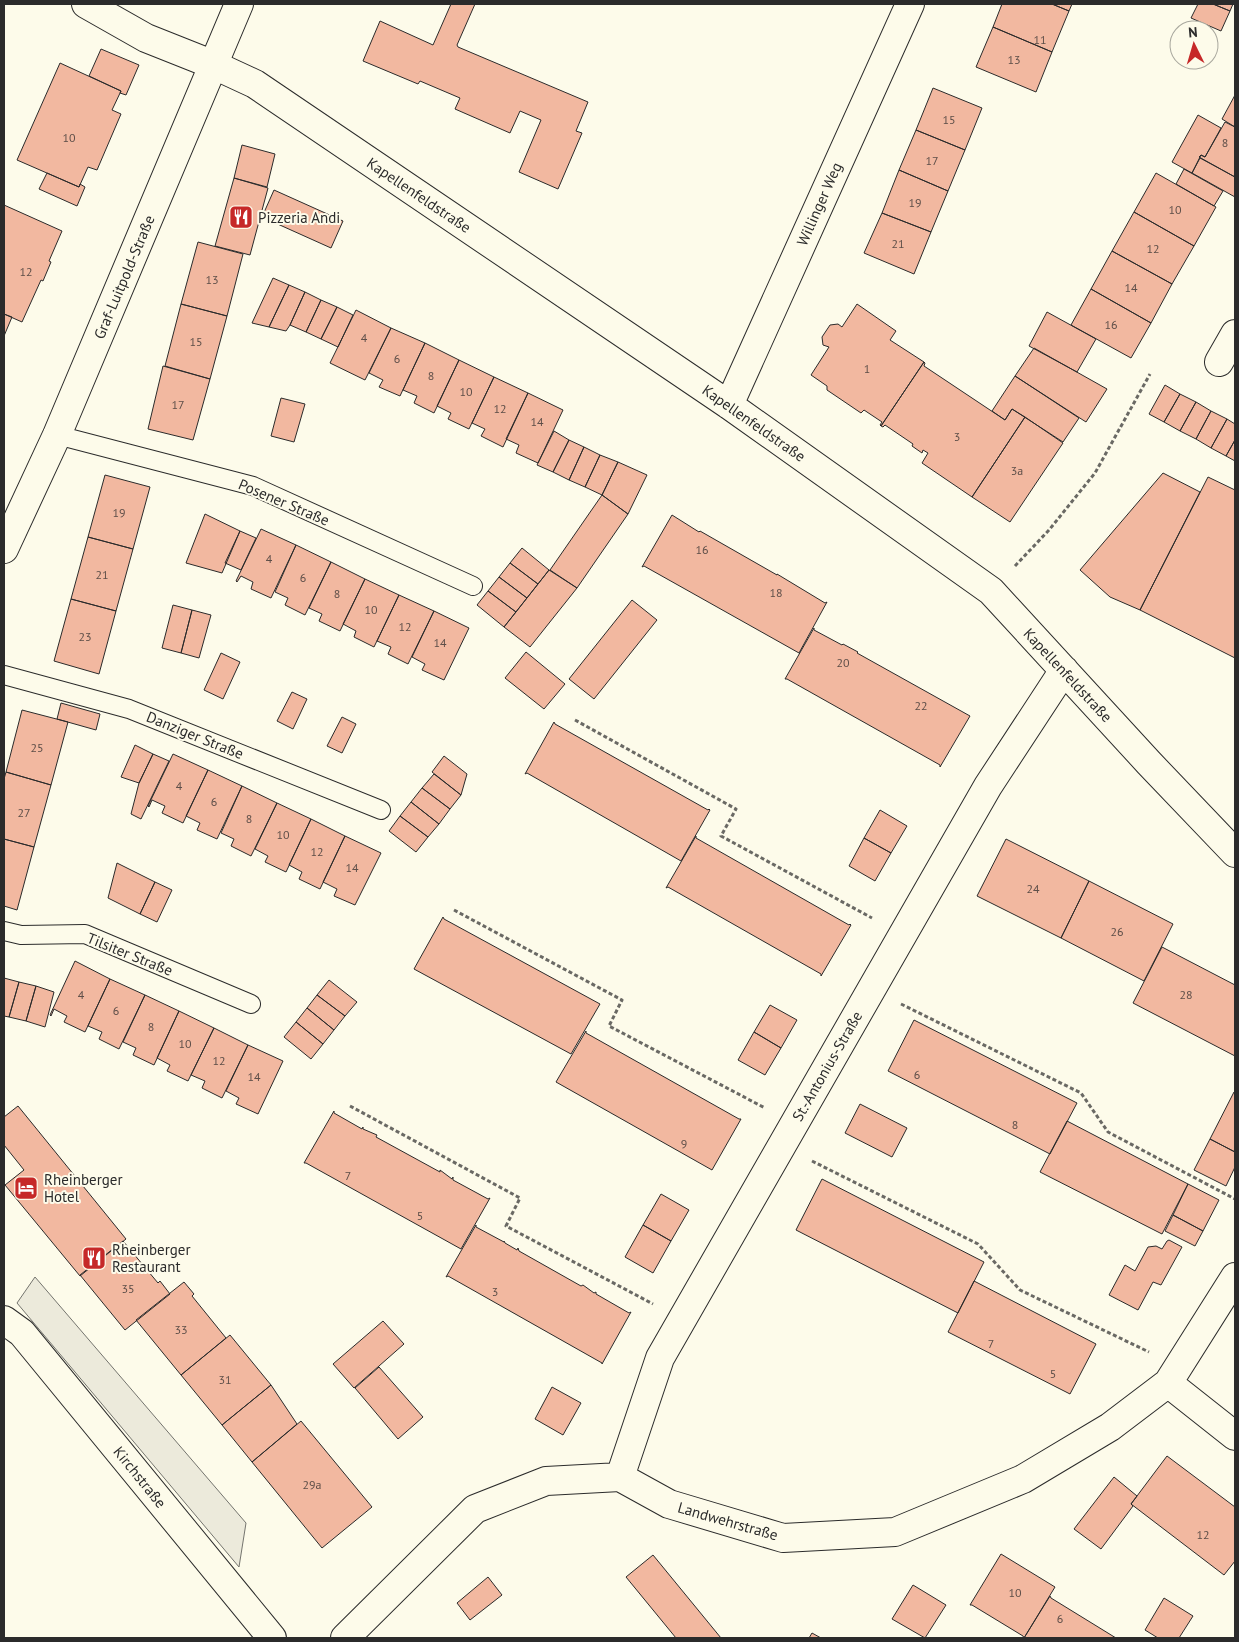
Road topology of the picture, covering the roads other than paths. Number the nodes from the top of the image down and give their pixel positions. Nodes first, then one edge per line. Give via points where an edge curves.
1 (86, 4) edge
2 (239, 4) edge
3 (910, 4) edge
4 (214, 65) junction
5 (1235, 334) edge
6 (1219, 362) dead end
7 (729, 405) junction
8 (56, 435) junction
9 (4, 549) edge
10 (473, 586) dead end
11 (1064, 670) junction
12 (4, 675) edge
13 (381, 810) dead end
14 (1235, 853) edge
15 (4, 931) edge
16 (251, 1004) dead end
17 (1235, 1277) edge
18 (4, 1320) edge
19 (1173, 1375) junction
20 (1235, 1436) edge
21 (620, 1477) junction
22 (272, 1638) edge
23 (345, 1638) edge

1 - 4 street, Kapellenfeldstraße via 146,38
2 - 4 street, Graf-Luitpold-Straße
3 - 7 street, Willinger Weg
4 - 7 street, Kapellenfeldstraße via 256,84
4 - 8 street, Graf-Luitpold-Straße
5 - 6 street
7 - 11 street, Kapellenfeldstraße via 991,591
8 - 9 street, Graf-Luitpold-Straße
8 - 10 lane, Posener Straße via 253,486
11 - 14 street, Kapellenfeldstraße
11 - 21 street, St.-Antonius-Straße via 988,786 660,1358
12 - 13 lane, Danziger Straße via 128,709
15 - 16 lane, Tilsiter Straße via 21,935 86,934
17 - 19 street, Landwehrstraße
18 - 22 street, Kirchstraße via 22,1333
19 - 20 street
19 - 21 street, Landwehrstraße via 1110,1427 1023,1479 896,1532 782,1538 669,1504
21 - 23 street via 546,1481 475,1508

